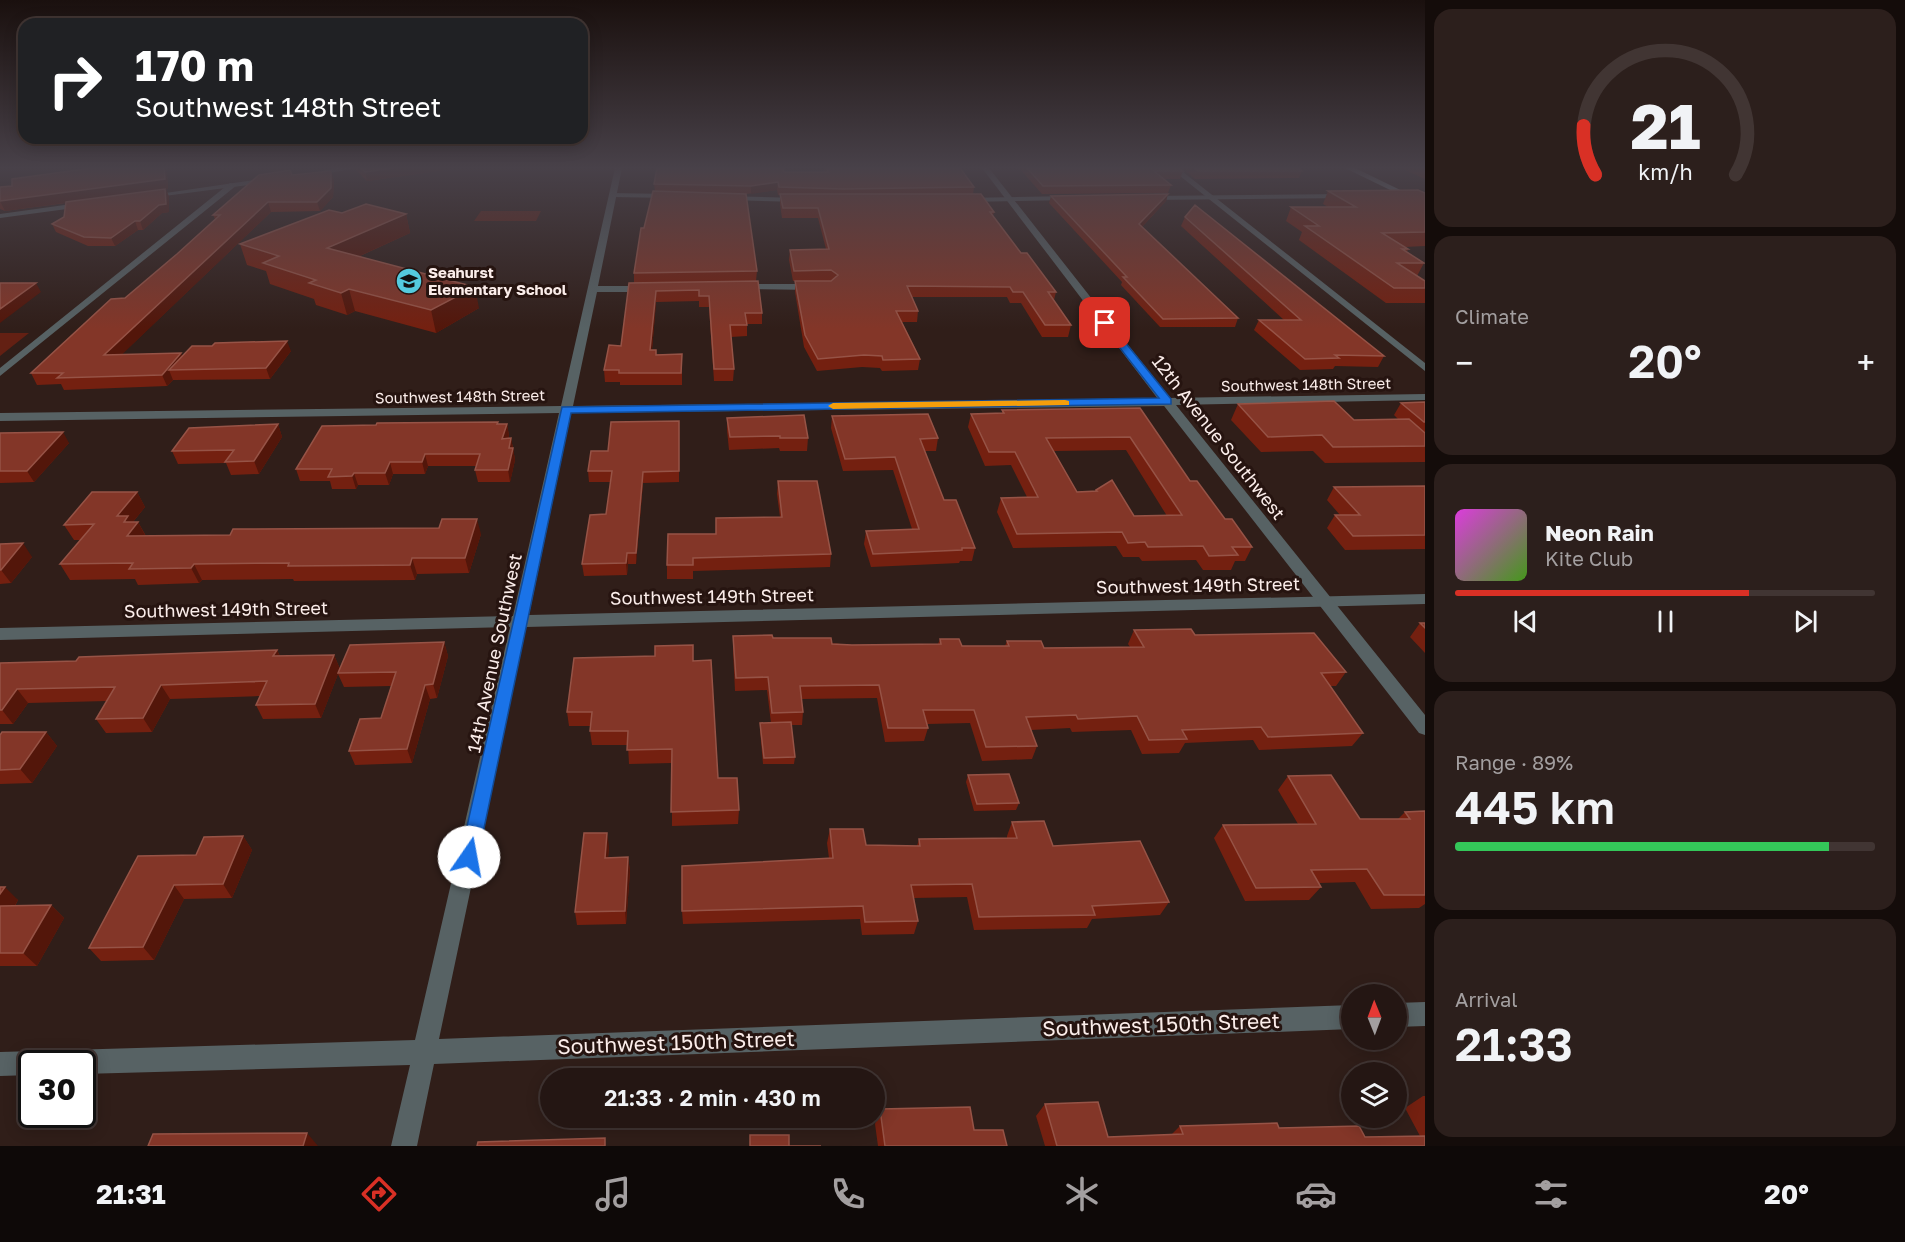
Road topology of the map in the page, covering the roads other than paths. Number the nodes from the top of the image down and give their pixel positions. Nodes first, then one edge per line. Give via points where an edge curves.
1 (188, 221) edge
2 (607, 221) edge
3 (1026, 221) edge
4 (1241, 221) edge
5 (830, 286) edge
6 (723, 288) edge
7 (592, 289) junction
8 (652, 289) edge
9 (1425, 368) edge
10 (0, 373) edge
11 (1425, 397) edge
12 (1167, 402) junction
13 (566, 410) junction
14 (0, 417) edge
15 (1425, 599) edge
16 (1323, 601) junction
17 (521, 621) junction
18 (0, 634) edge
19 (1425, 728) edge
20 (1425, 1014) edge
21 (1407, 1015) edge
22 (1341, 1017) edge
23 (426, 1052) junction
24 (0, 1064) edge
25 (404, 1146) edge

1 - 10 street
2 - 7 street, 14th Avenue Southwest
3 - 12 street, 12th Avenue Southwest
4 - 9 street
5 - 6 street
7 - 8 street
7 - 13 street, 14th Avenue Southwest
11 - 12 street, Southwest 148th Street
12 - 13 street, Southwest 148th Street
12 - 16 street, 12th Avenue Southwest
13 - 14 street, Southwest 148th Street
13 - 17 street, 14th Avenue Southwest
15 - 16 street, Southwest 149th Street
16 - 17 street, Southwest 149th Street
16 - 19 street, 12th Avenue Southwest
17 - 18 street, Southwest 149th Street
17 - 23 street, 14th Avenue Southwest
20 - 21 street
22 - 23 street, Southwest 150th Street
23 - 24 street, Southwest 150th Street
23 - 25 street, 14th Avenue Southwest

